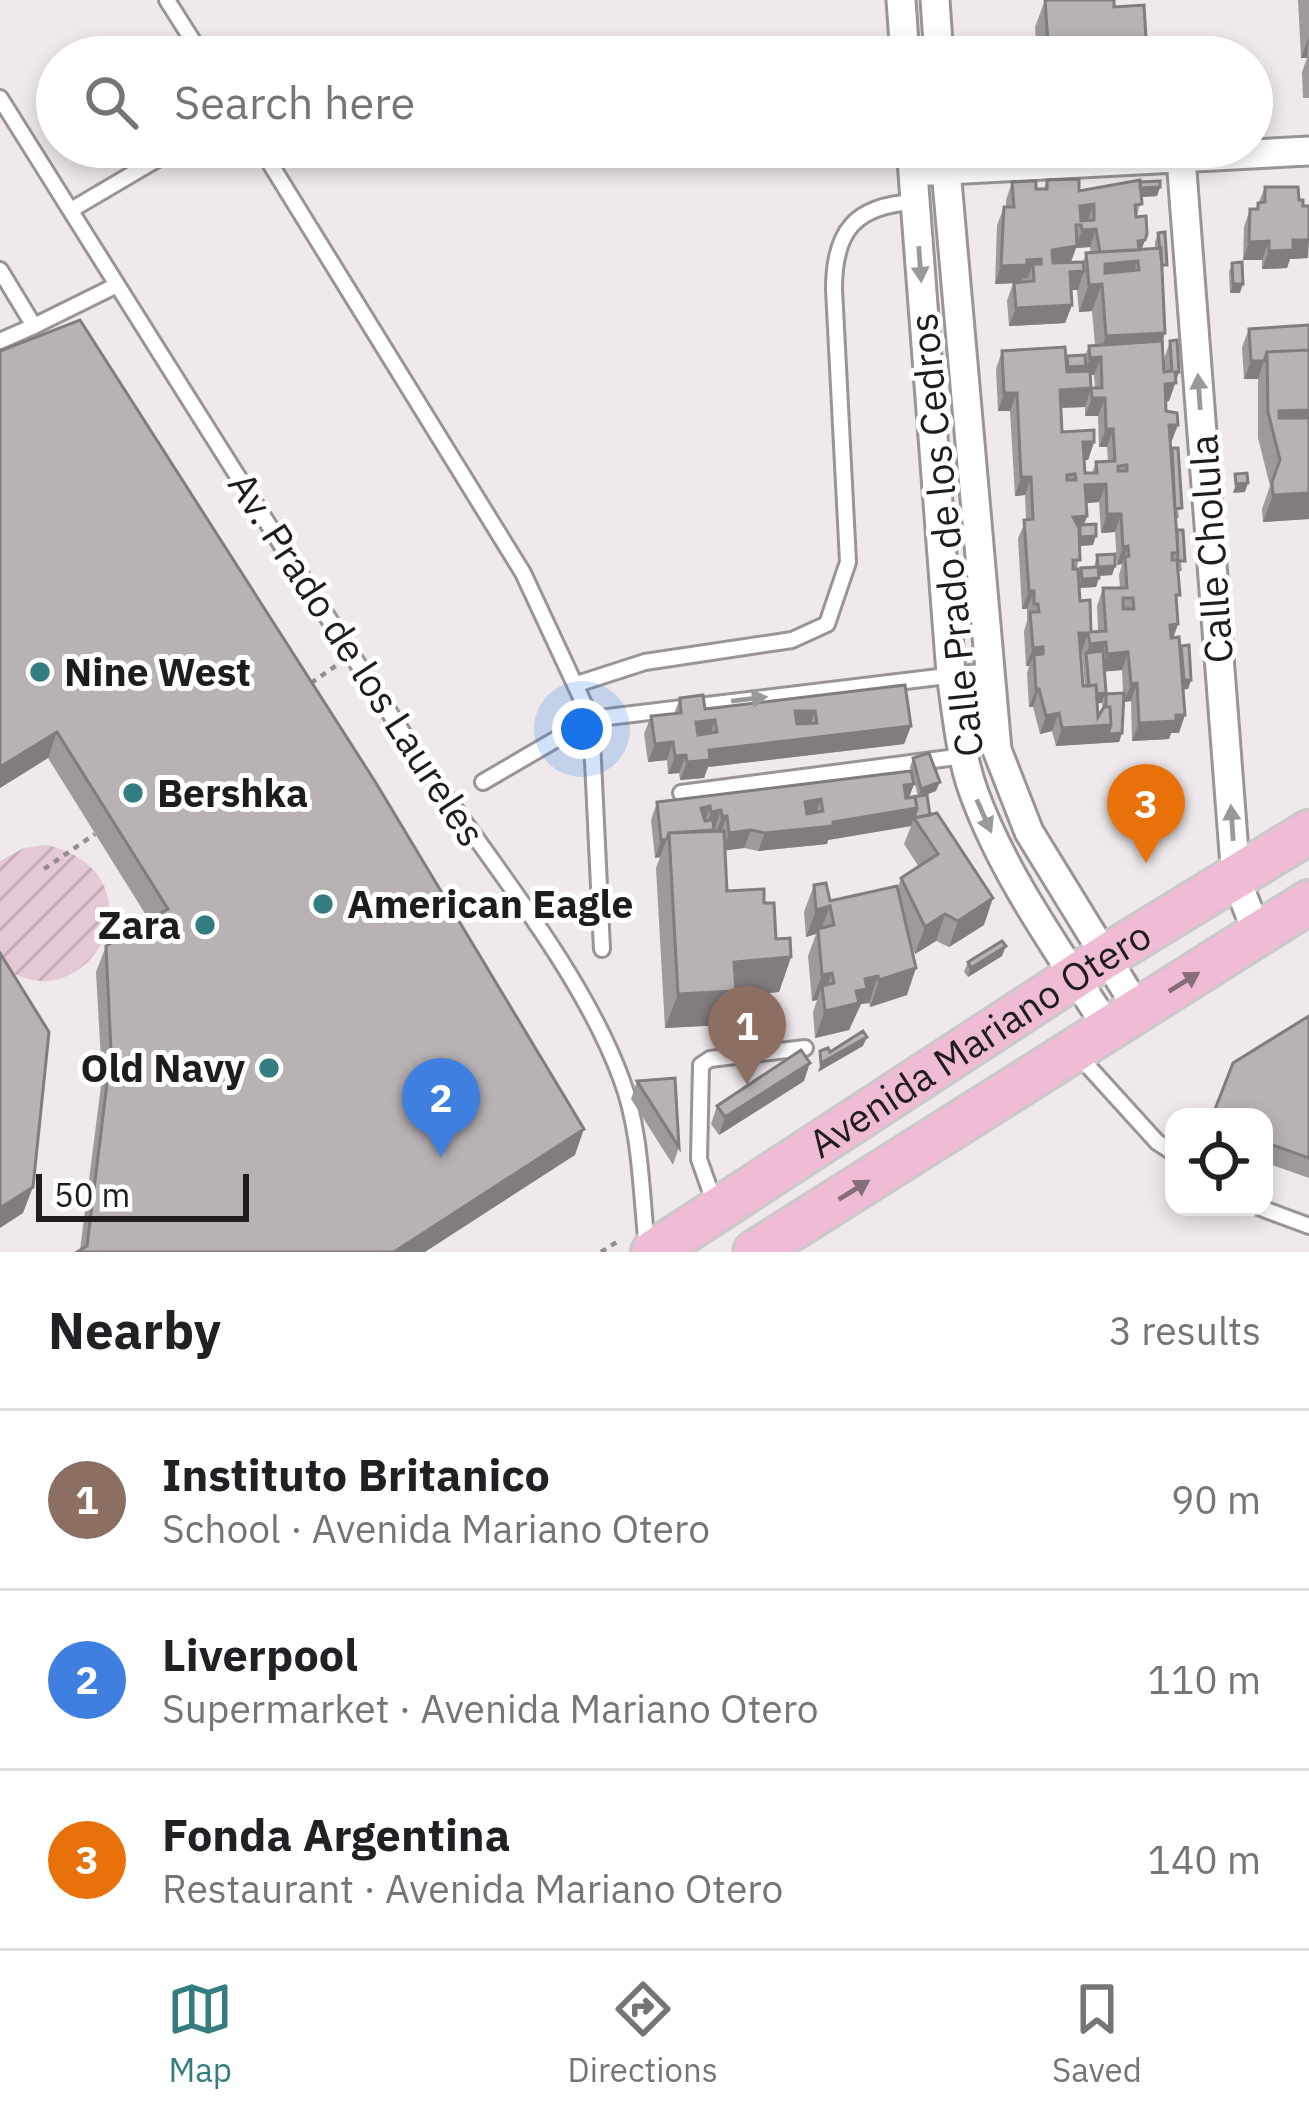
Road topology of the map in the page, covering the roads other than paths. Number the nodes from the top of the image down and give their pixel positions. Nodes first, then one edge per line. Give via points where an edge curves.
1 (167, 0) edge
2 (901, 0) edge
3 (935, 0) edge
4 (190, 36) edge
5 (904, 36) edge
6 (938, 36) edge
7 (0, 98) edge
8 (1309, 152) edge
9 (1273, 154) edge
10 (36, 155) edge
11 (44, 168) edge
12 (142, 168) edge
13 (274, 168) edge
14 (913, 168) edge
15 (946, 168) edge
16 (1182, 168) edge
17 (915, 202) junction
18 (71, 210) junction
19 (0, 270) edge
20 (114, 281) junction
21 (34, 326) junction
22 (0, 341) edge
23 (988, 671) junction
24 (951, 674) junction
25 (577, 684) junction
26 (591, 718) junction
27 (964, 756) junction
28 (483, 782) dead end
29 (681, 793) dead end
30 (1309, 832) edge
31 (1236, 879) junction
32 (1309, 902) edge
33 (1258, 935) junction
34 (602, 950) dead end
35 (1090, 967) junction
36 (1107, 1031) junction
37 (805, 1048) edge
38 (1165, 1148) edge
39 (718, 1211) junction
40 (1273, 1213) edge
41 (1309, 1226) edge
42 (651, 1252) edge
43 (755, 1252) edge

1 - 4 lane
2 - 5 street
3 - 6 street
7 - 10 lane, Av. Prado de los Laureles
8 - 9 street
11 - 18 lane, Av. Prado de los Laureles
12 - 18 lane
13 - 25 lane via 524,573
14 - 17 street, Calle Prado de los Cedros
15 - 23 street, Calle Prado de los Cedros
31 -> 16 street, Calle Cholula
17 -> 24 street, Calle Prado de los Cedros
17 - 25 lane via 874,209 836,247 848,562 827,624 792,640 645,662
18 - 20 lane, Av. Prado de los Laureles
19 - 21 lane
20 - 21 lane
20 - 42 lane, Av. Prado de los Laureles via 597,1026 634,1130
21 - 22 lane
23 - 24 lane
23 - 35 street, Calle Prado de los Cedros via 1006,782
26 -> 24 lane
24 - 27 street, Calle Prado de los Cedros
25 - 26 lane
26 - 28 lane
26 - 34 lane
27 - 29 lane
27 -> 35 street, Calle Prado de los Cedros via 1000,850
30 - 31 main road, Avenida Mariano Otero
31 - 33 street, Calle Cholula
31 - 35 main road, Avenida Mariano Otero
32 - 33 main road, Avenida Mariano Otero
36 -> 33 main road, Avenida Mariano Otero
35 - 36 street, Calle Prado de los Cedros
35 - 39 main road, Avenida Mariano Otero
36 - 38 lane
43 -> 36 main road, Avenida Mariano Otero
37 - 39 lane via 701,1065 699,1159
39 - 42 main road, Avenida Mariano Otero
40 - 41 lane

